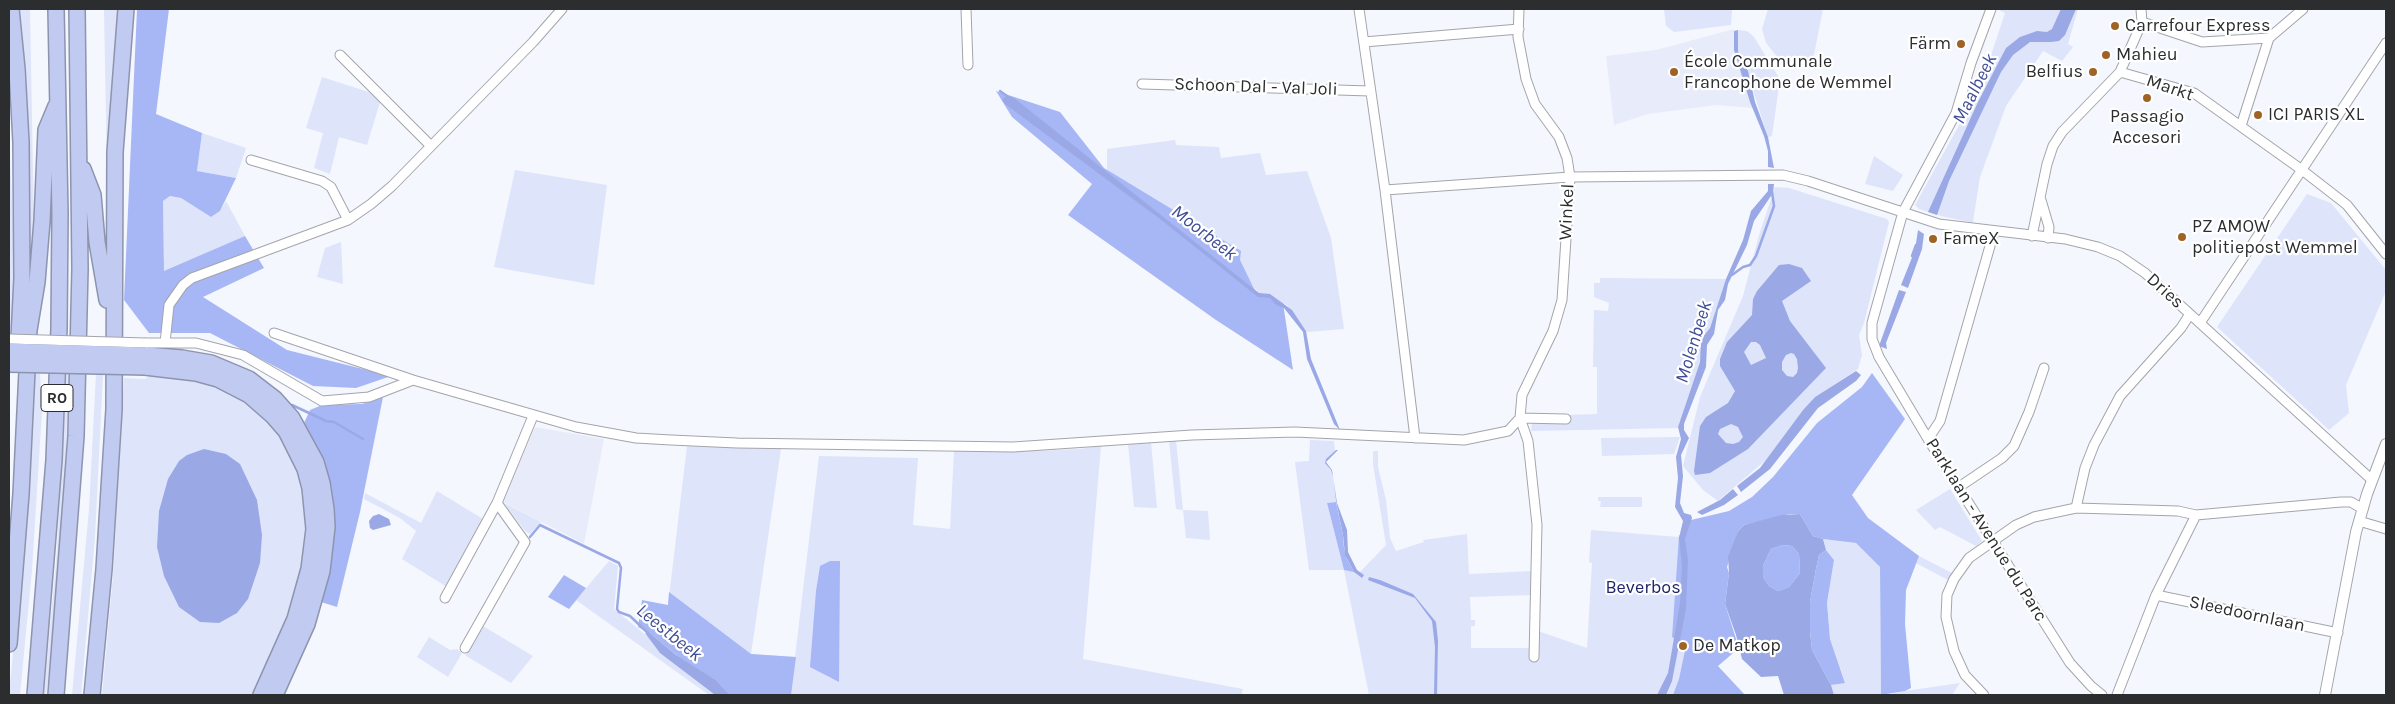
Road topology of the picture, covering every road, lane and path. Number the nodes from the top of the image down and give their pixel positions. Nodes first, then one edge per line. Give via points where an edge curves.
1 (11, 9) edge
2 (56, 9) edge
3 (77, 9) edge
4 (126, 9) edge
5 (562, 9) edge
6 (966, 9) edge
7 (1359, 9) edge
8 (1519, 9) edge
9 (1991, 9) edge
10 (2141, 9) edge
11 (2303, 9) edge
12 (2142, 22) junction
13 (1519, 29) junction
14 (2269, 38) junction
15 (1364, 42) junction
16 (2386, 43) edge
17 (340, 55) dead end
18 (968, 65) dead end
19 (2120, 72) junction
20 (1142, 84) dead end
21 (1370, 91) junction
22 (58, 100) junction
23 (2241, 126) junction
24 (432, 146) junction
25 (80, 160) junction
26 (250, 160) dead end
27 (2302, 170) junction
28 (1570, 176) junction
29 (1385, 190) junction
30 (2041, 198) junction
31 (1903, 212) junction
32 (348, 220) junction
33 (1994, 232) junction
34 (2032, 236) junction
35 (2048, 238) junction
36 (2386, 254) edge
37 (2190, 314) junction
38 (2200, 323) junction
39 (113, 330) junction
40 (274, 333) dead end
41 (9, 339) edge
42 (165, 343) junction
43 (9, 351) edge
44 (146, 355) junction
45 (9, 364) edge
46 (2044, 368) dead end
47 (27, 371) junction
48 (413, 380) junction
49 (533, 416) junction
50 (1520, 418) junction
51 (1566, 419) dead end
52 (1415, 438) junction
53 (1928, 439) junction
54 (2386, 444) edge
55 (2372, 480) junction
56 (1958, 487) junction
57 (497, 503) junction
58 (2076, 508) junction
59 (2363, 508) junction
60 (2196, 516) junction
61 (2359, 521) junction
62 (2386, 529) edge
63 (1992, 540) junction
64 (2156, 595) junction
65 (445, 598) dead end
66 (2338, 633) junction
67 (9, 644) edge
68 (465, 648) dead end
69 (1534, 657) dead end
70 (35, 695) edge
71 (56, 695) edge
72 (92, 695) edge
73 (261, 695) edge
74 (275, 695) edge
75 (1984, 695) edge
76 (2102, 695) edge
77 (2117, 695) edge
78 (2325, 695) edge

1 - 47 highway via 21,142 19,338
2 - 22 highway, R0
3 - 25 highway, R0
4 - 39 highway via 115,152
5 - 24 street
6 - 18 street
7 - 15 street
8 - 13 street, Winkel
9 - 31 street, Parklaan - Avenue du Parc via 1956,113
10 - 12 street
11 - 14 street
12 - 14 street via 2202,42
12 - 19 street
13 - 15 street
13 - 28 street, Winkel via 1520,50 1535,104 1559,136
14 - 23 street
15 - 21 street
16 - 27 street
17 - 24 street
19 - 23 street, Markt via 2194,93
19 - 30 street via 2062,132 2053,146
20 - 21 street, Schoon Dal - Val Joli
21 - 29 street
22 - 47 highway via 46,130 42,221
22 - 70 highway, R0 via 59,328 54,460
23 - 27 street, Markt
24 - 32 street via 392,186
25 - 39 highway via 93,195 97,242
25 - 71 highway, R0 via 76,436
26 - 32 street via 322,181 331,187
27 - 36 street, Markt via 2347,206
27 - 38 street
28 - 29 street, Dries
28 - 31 street, Dries via 1783,175
28 - 50 street, Winkel via 1562,300 1553,331 1522,395
29 - 52 street
30 - 34 street
30 - 35 street via 2049,227
31 - 33 street, Dries via 1946,225
31 - 53 street, Parklaan - Avenue du Parc via 1872,323 1872,339 1879,357
32 - 42 street via 192,278 169,305
33 - 34 street, Dries
33 - 53 street via 1940,421
34 - 35 street, Dries
35 - 37 street, Dries via 2088,244 2120,256 2145,273
37 - 38 street, Dries
37 - 58 street via 2120,396 2094,445
38 - 55 street, Dries
39 - 72 highway via 114,409
40 - 48 street
41 - 44 street, bridge
42 - 44 street
42 - 48 street via 211,345 243,355 322,401 369,397
43 - 44 highway, bridge
44 - 45 highway, bridge
44 - 73 highway via 218,379 249,395 274,416 286,432 304,469 310,488 314,529 309,569 295,619
44 - 74 highway via 211,363 249,379 275,399 292,418 316,462 326,509 322,571 307,624
46 - 56 street via 2014,446 2002,458
47 - 67 highway, R0
48 - 49 street
49 - 52 street via 636,438 737,443 1013,447 1295,432
49 - 57 street
50 - 51 street
50 - 52 street via 1508,431 1490,436 1464,440
50 - 69 street via 1528,442 1537,525
53 - 56 street, Parklaan - Avenue du Parc
54 - 55 street
55 - 59 street
56 - 63 street, Parklaan - Avenue du Parc
57 - 65 street
57 - 68 street via 525,542
58 - 60 street via 2168,511
58 - 63 street via 2034,517
59 - 60 street via 2351,502 2340,502
59 - 61 street
60 - 64 street
61 - 62 street
61 - 66 street
63 - 75 street via 1969,558 1954,579 1948,595 1946,617 1949,638 1961,668
63 - 76 street, Parklaan - Avenue du Parc via 2070,663
64 - 66 street, Sleedoornlaan
64 - 77 street
66 - 78 street

